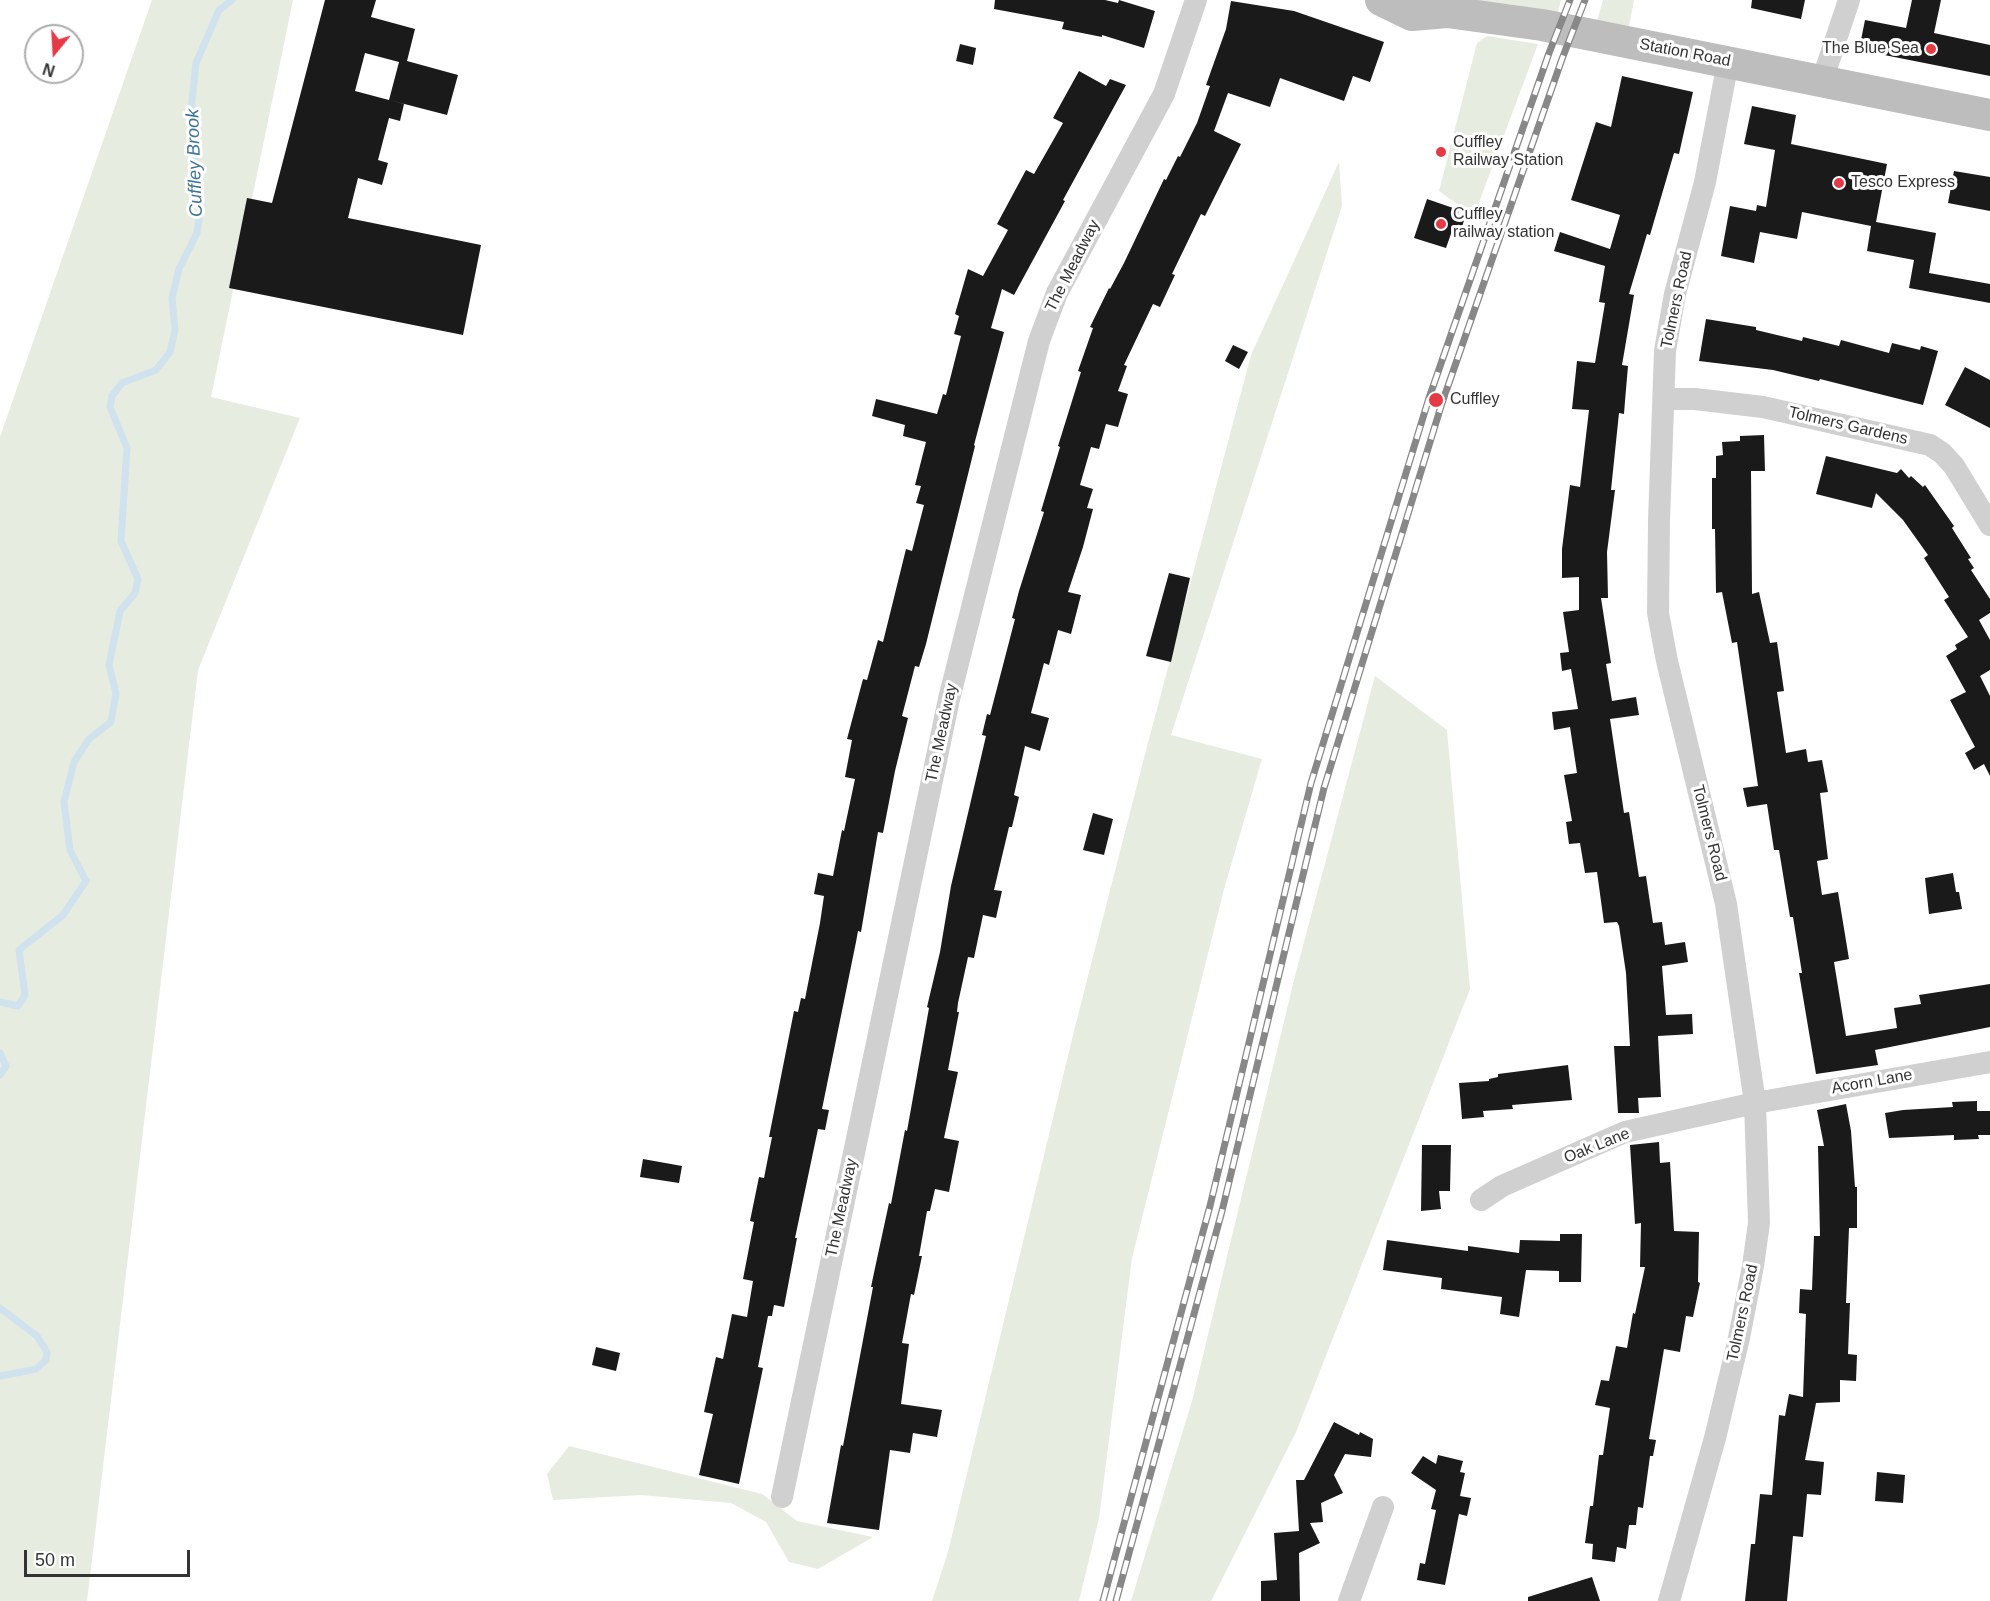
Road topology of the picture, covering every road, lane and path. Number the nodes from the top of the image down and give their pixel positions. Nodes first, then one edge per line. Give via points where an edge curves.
1 (1196, 0) edge
2 (1381, 0) edge
3 (1849, 0) edge
4 (1728, 62) junction
5 (1822, 81) junction
6 (1990, 115) edge
7 (1664, 399) junction
8 (1990, 525) edge
9 (1990, 1062) edge
10 (1755, 1103) junction
11 (1481, 1200) dead end
12 (782, 1497) dead end
13 (1383, 1507) dead end
14 (1349, 1601) edge
15 (1669, 1601) edge

1 - 12 street, The Meadway via 1164,94 1057,292 1039,340 949,699
2 - 4 main road, Station Road via 1412,15 1447,12 1492,17
3 - 5 street
4 - 5 main road, Station Road
4 - 7 street, Tolmers Road via 1705,182 1675,294 1665,351
5 - 6 main road, Station Road
7 - 8 street, Tolmers Gardens via 1763,407 1930,445 1954,465
7 - 10 street, Tolmers Road via 1658,613 1726,904
9 - 10 street, Acorn Lane
10 - 11 street, Oak Lane via 1624,1132 1502,1186
10 - 15 street, Tolmers Road via 1759,1223 1753,1266 1715,1438
13 - 14 street

